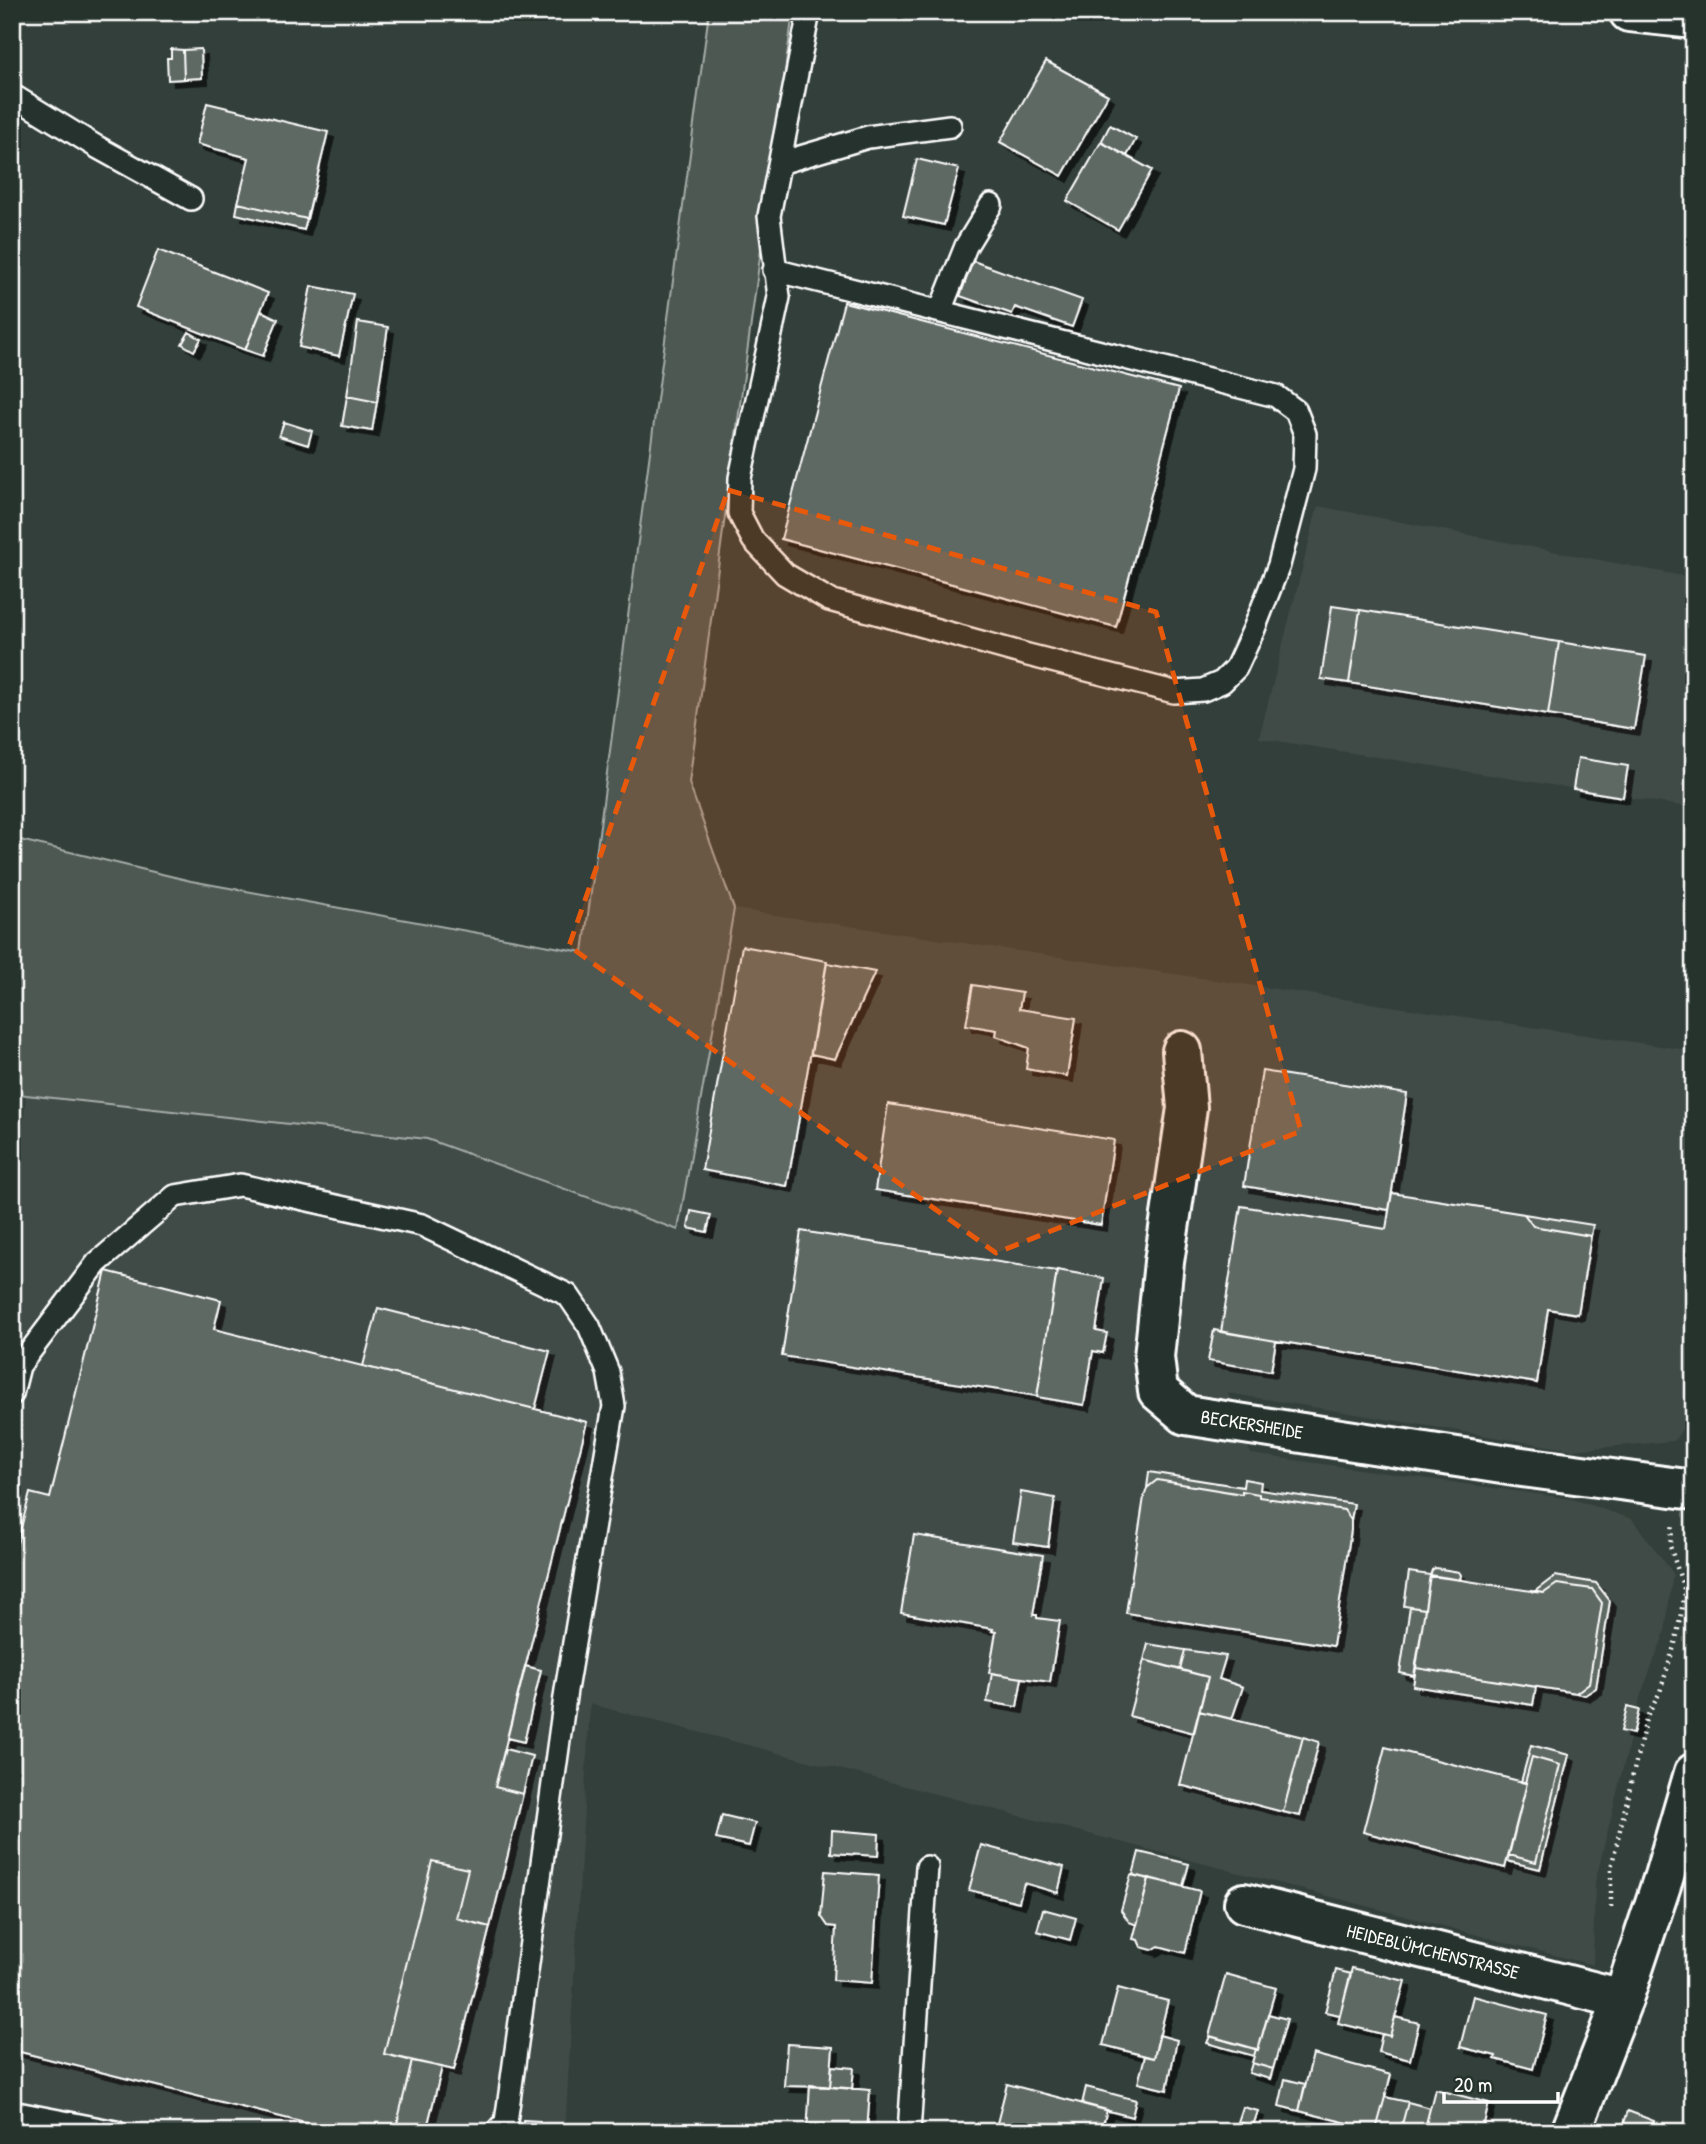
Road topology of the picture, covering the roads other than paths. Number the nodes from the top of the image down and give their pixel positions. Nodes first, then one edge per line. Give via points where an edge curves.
1 (809, 12) edge
2 (1629, 12) edge
3 (1694, 19) edge
4 (12, 95) edge
5 (950, 126) dead end
6 (780, 163) junction
7 (191, 199) dead end
8 (991, 205) dead end
9 (774, 270) junction
10 (940, 311) junction
11 (1182, 1051) dead end
12 (12, 1394) edge
13 (1686, 1489) edge
14 (1694, 1773) edge
15 (927, 1867) dead end
16 (1244, 1903) dead end
17 (1623, 1999) junction
18 (12, 2112) edge
19 (116, 2132) edge
20 (497, 2132) edge
21 (909, 2132) edge
22 (1571, 2132) edge

1 - 6 lane
2 - 3 street
4 - 7 lane
5 - 6 lane via 867,136
6 - 9 lane via 769,216
8 - 10 lane via 966,246
9 - 10 lane
9 - 10 lane via 779,297 740,478 739,513 753,540 785,574 829,600 1174,692 1203,690 1222,682 1236,668 1279,565 1304,469 1305,434 1296,411 1276,396
11 - 13 street, BECKERSHEIDE via 1187,1108 1154,1357 1158,1391 1186,1415
12 - 20 lane via 19,1366 97,1263 175,1196 240,1185 422,1225 568,1295 589,1326 608,1372 614,1406 566,1690 506,2122
14 - 17 street
15 - 21 lane
16 - 17 street, HEIDEBLÜMCHENSTRASSE
17 - 22 street
18 - 19 lane

